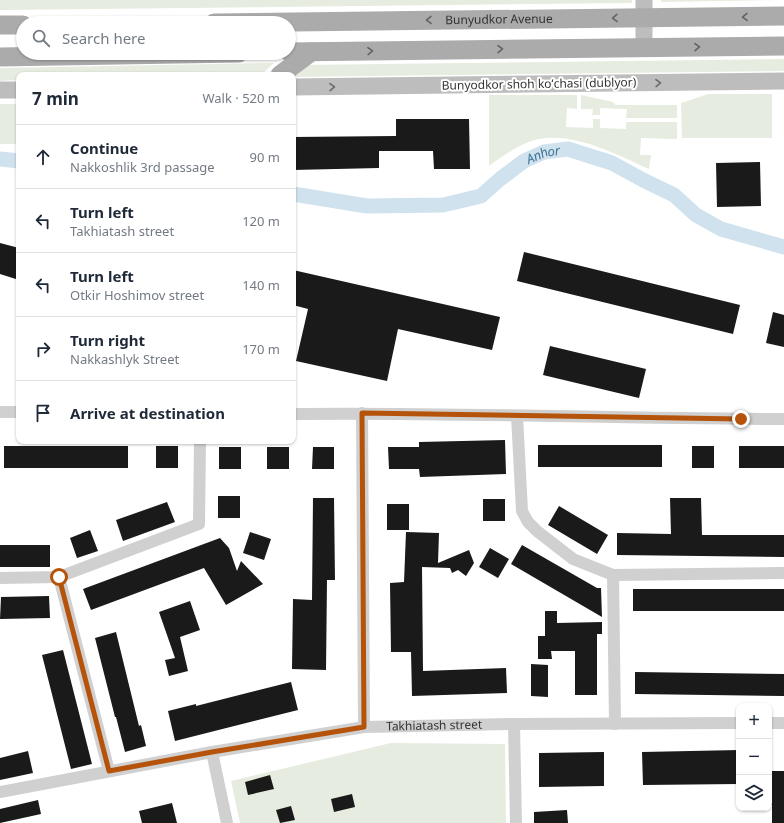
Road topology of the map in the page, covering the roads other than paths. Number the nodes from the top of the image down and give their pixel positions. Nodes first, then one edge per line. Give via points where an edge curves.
1 (644, 9) edge
2 (784, 16) edge
3 (296, 20) edge
4 (16, 25) edge
5 (0, 26) edge
6 (784, 46) edge
7 (644, 47) junction
8 (296, 52) edge
9 (311, 52) junction
10 (0, 57) edge
11 (16, 57) edge
12 (284, 72) edge
13 (784, 82) edge
14 (296, 87) edge
15 (0, 90) edge
16 (16, 90) edge
17 (0, 412) edge
18 (16, 412) edge
19 (362, 413) junction
20 (296, 414) edge
21 (517, 416) junction
22 (784, 419) edge
23 (200, 444) edge
24 (784, 573) edge
25 (613, 575) junction
26 (59, 577) junction
27 (0, 578) edge
28 (736, 723) edge
29 (772, 723) edge
30 (784, 723) edge
31 (514, 724) junction
32 (615, 724) junction
33 (364, 727) junction
34 (212, 752) junction
35 (109, 771) junction
36 (0, 792) edge
37 (227, 823) edge
38 (516, 823) edge

2 -> 1 main road, Bunyudkor Avenue
1 -> 3 main road, Bunyudkor Avenue
1 - 7 street
4 - 5 main road
7 -> 6 main road
9 -> 7 main road
8 - 9 main road
9 - 12 main road
10 - 11 main road
14 -> 13 street, Bunyodkor shoh koʻchasi (dublyor)
15 - 16 street
17 - 18 street
19 - 20 street
19 - 21 street
19 - 33 street
21 - 22 street
21 - 25 street via 522,511 528,522 573,559
23 - 26 street via 199,524
24 - 25 street
25 - 32 street
26 - 27 street
26 - 35 street
28 - 32 street, Takhiatash street
29 - 30 street
31 - 32 street, Takhiatash street
31 - 33 street, Takhiatash street
31 - 38 street
33 - 34 street, Takhiatash street
34 - 35 street, Takhiatash street
34 - 37 street
35 - 36 street, Takhiatash street

